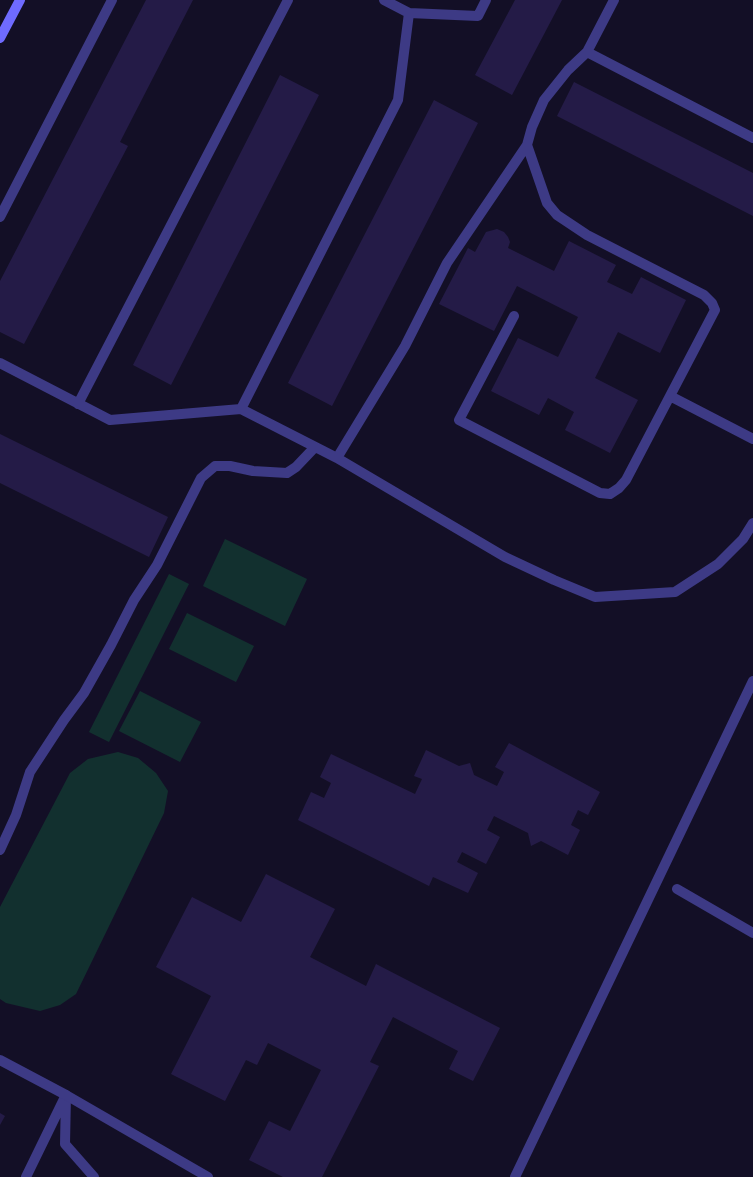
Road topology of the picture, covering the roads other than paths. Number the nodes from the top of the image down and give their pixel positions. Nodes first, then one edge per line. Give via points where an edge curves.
1 (20, 0) edge
2 (112, 0) edge
3 (288, 0) edge
4 (384, 0) edge
5 (486, 0) edge
6 (614, 0) edge
7 (409, 13) junction
8 (0, 38) edge
9 (587, 52) junction
10 (753, 138) edge
11 (527, 145) junction
12 (0, 218) edge
13 (514, 316) dead end
14 (0, 363) edge
15 (670, 396) junction
16 (78, 404) junction
17 (240, 409) junction
18 (753, 439) edge
19 (315, 447) junction
20 (337, 458) junction
21 (753, 523) edge
22 (753, 681) edge
23 (0, 850) edge
24 (677, 889) dead end
25 (753, 933) edge
26 (0, 1060) edge
27 (66, 1095) junction
28 (26, 1177) edge
29 (94, 1177) edge
30 (208, 1177) edge
31 (515, 1177) edge

1 - 8 main road
2 - 12 street
3 - 16 street
4 - 7 street
5 - 7 street via 478,16
6 - 9 street
7 - 17 street via 398,100
9 - 10 street
9 - 11 street via 568,70 544,100
11 - 15 street via 547,203 557,215 587,235 704,295 712,303 715,310
11 - 20 street via 447,263 405,346
13 - 15 street via 459,420 600,493 610,494 626,480
14 - 16 street
15 - 18 street
16 - 17 street via 110,420
17 - 19 street
19 - 20 street
19 - 23 street via 296,467 287,472 215,466 201,478 157,565 134,600 84,693 30,772 16,815
20 - 21 street via 505,557 595,597 675,592 718,564 743,539
22 - 31 street
24 - 25 street
26 - 27 street
27 - 28 street
27 - 29 street via 65,1144
27 - 30 street

